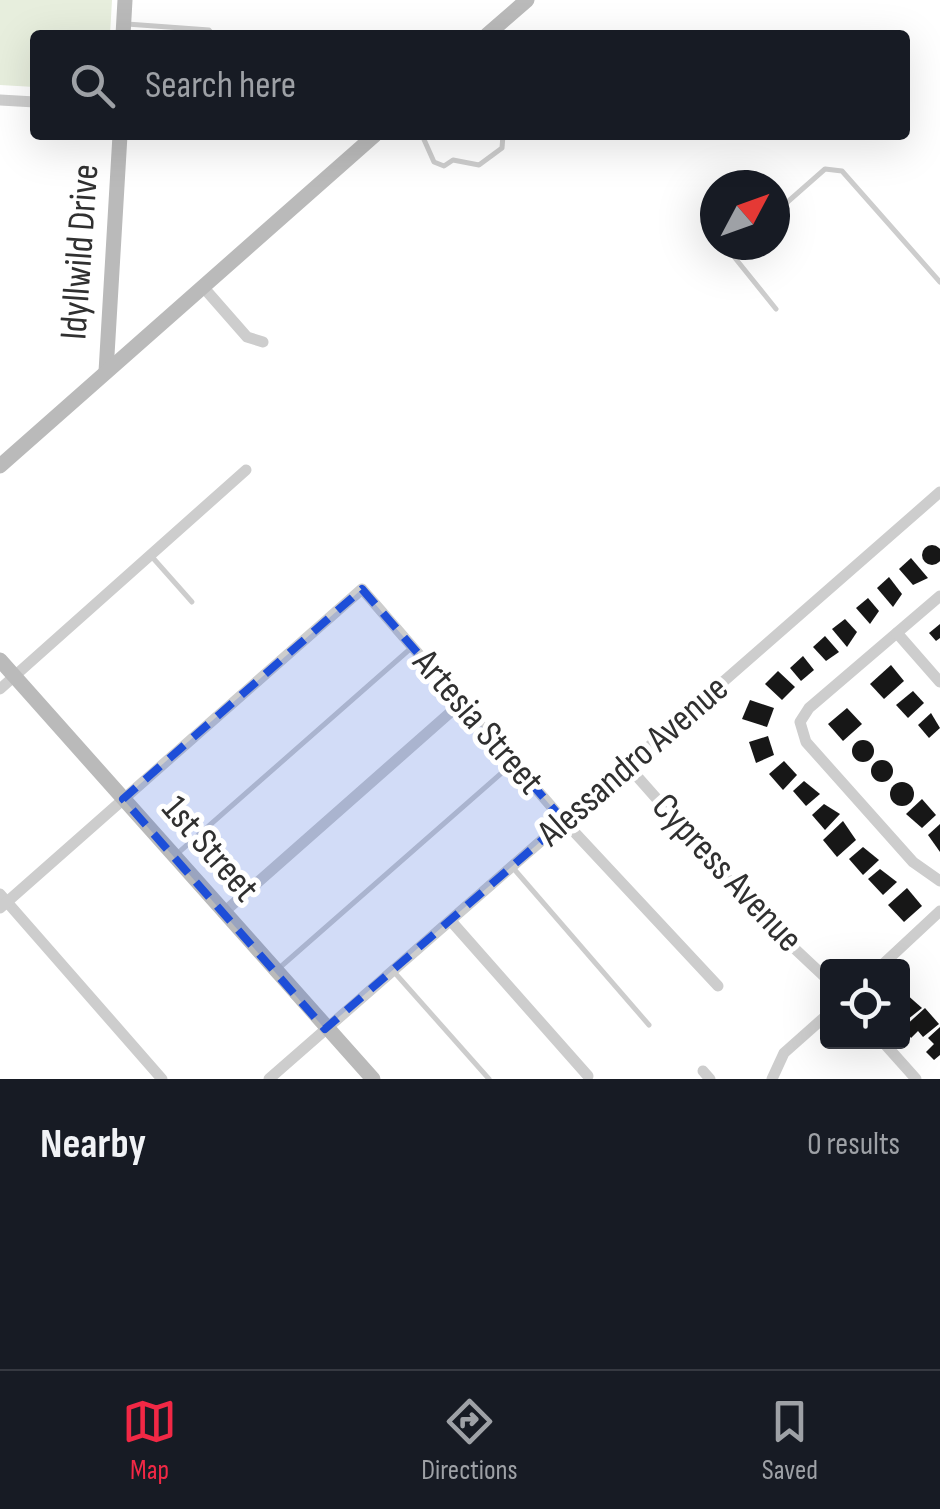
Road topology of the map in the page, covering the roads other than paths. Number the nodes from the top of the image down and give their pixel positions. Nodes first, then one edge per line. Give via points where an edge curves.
1 (125, 0) edge
2 (527, 0) edge
3 (124, 29) edge
4 (209, 30) edge
5 (494, 30) edge
6 (0, 100) edge
7 (30, 102) edge
8 (120, 140) edge
9 (369, 140) edge
10 (424, 140) edge
11 (503, 140) edge
12 (790, 200) edge
13 (737, 260) edge
14 (940, 282) edge
15 (204, 288) junction
16 (776, 310) dead end
17 (263, 342) dead end
18 (106, 372) junction
19 (0, 466) edge
20 (246, 470) dead end
21 (940, 492) edge
22 (150, 556) junction
23 (940, 596) edge
24 (192, 602) dead end
25 (897, 633) junction
26 (412, 647) junction
27 (0, 660) edge
28 (14, 676) junction
29 (940, 682) edge
30 (0, 688) edge
31 (461, 703) junction
32 (514, 763) junction
33 (627, 765) junction
34 (123, 799) junction
35 (564, 821) junction
36 (174, 857) junction
37 (512, 867) junction
38 (940, 880) edge
39 (2, 901) edge
40 (940, 912) edge
41 (223, 913) junction
42 (451, 921) junction
43 (889, 959) edge
44 (392, 971) junction
45 (275, 972) junction
46 (820, 972) edge
47 (718, 986) dead end
48 (820, 1021) edge
49 (649, 1026) dead end
50 (326, 1029) junction
51 (889, 1049) edge
52 (588, 1076) dead end
53 (779, 1077) edge
54 (162, 1079) edge
55 (268, 1079) edge
56 (373, 1079) edge
57 (488, 1079) edge
58 (916, 1079) edge

1 - 3 street
2 - 5 street
3 - 4 lane
6 - 7 street
8 - 18 street, Idyllwild Drive
9 - 15 street
10 - 11 lane via 434,162 480,166
12 - 14 lane via 825,169 842,171
13 - 16 lane
15 - 17 street via 247,337
15 - 18 street
18 - 19 street
20 - 22 street
21 - 33 street, Alessandro Avenue
22 - 24 lane
22 - 28 street
23 - 25 street
25 - 29 street
25 - 38 street via 800,722 806,742 913,862
26 - 31 street, Artesia Street
26 - 34 street, Artesia Street via 362,589
26 - 36 lane
27 - 28 street, 1st Street
28 - 30 street
28 - 34 street, 1st Street
31 - 32 street, Artesia Street
31 - 41 street
32 - 35 street, Artesia Street
32 - 45 lane
33 - 35 street, Alessandro Avenue
33 - 46 street, Cypress Avenue via 763,919
34 - 36 street, 1st Street
34 - 39 street
35 - 37 street, Alessandro Avenue
35 - 47 street, Artesia Street
36 - 41 street, 1st Street
37 - 42 street, Alessandro Avenue
37 - 49 lane
39 - 54 street
40 - 43 street
41 - 45 street, 1st Street
42 - 44 street, Alessandro Avenue
42 - 52 street
44 - 50 street, Alessandro Avenue
44 - 57 lane
45 - 50 street, 1st Street
48 - 53 street via 784,1053
50 - 55 street, Alessandro Avenue
50 - 56 street, 1st Street
51 - 58 street

